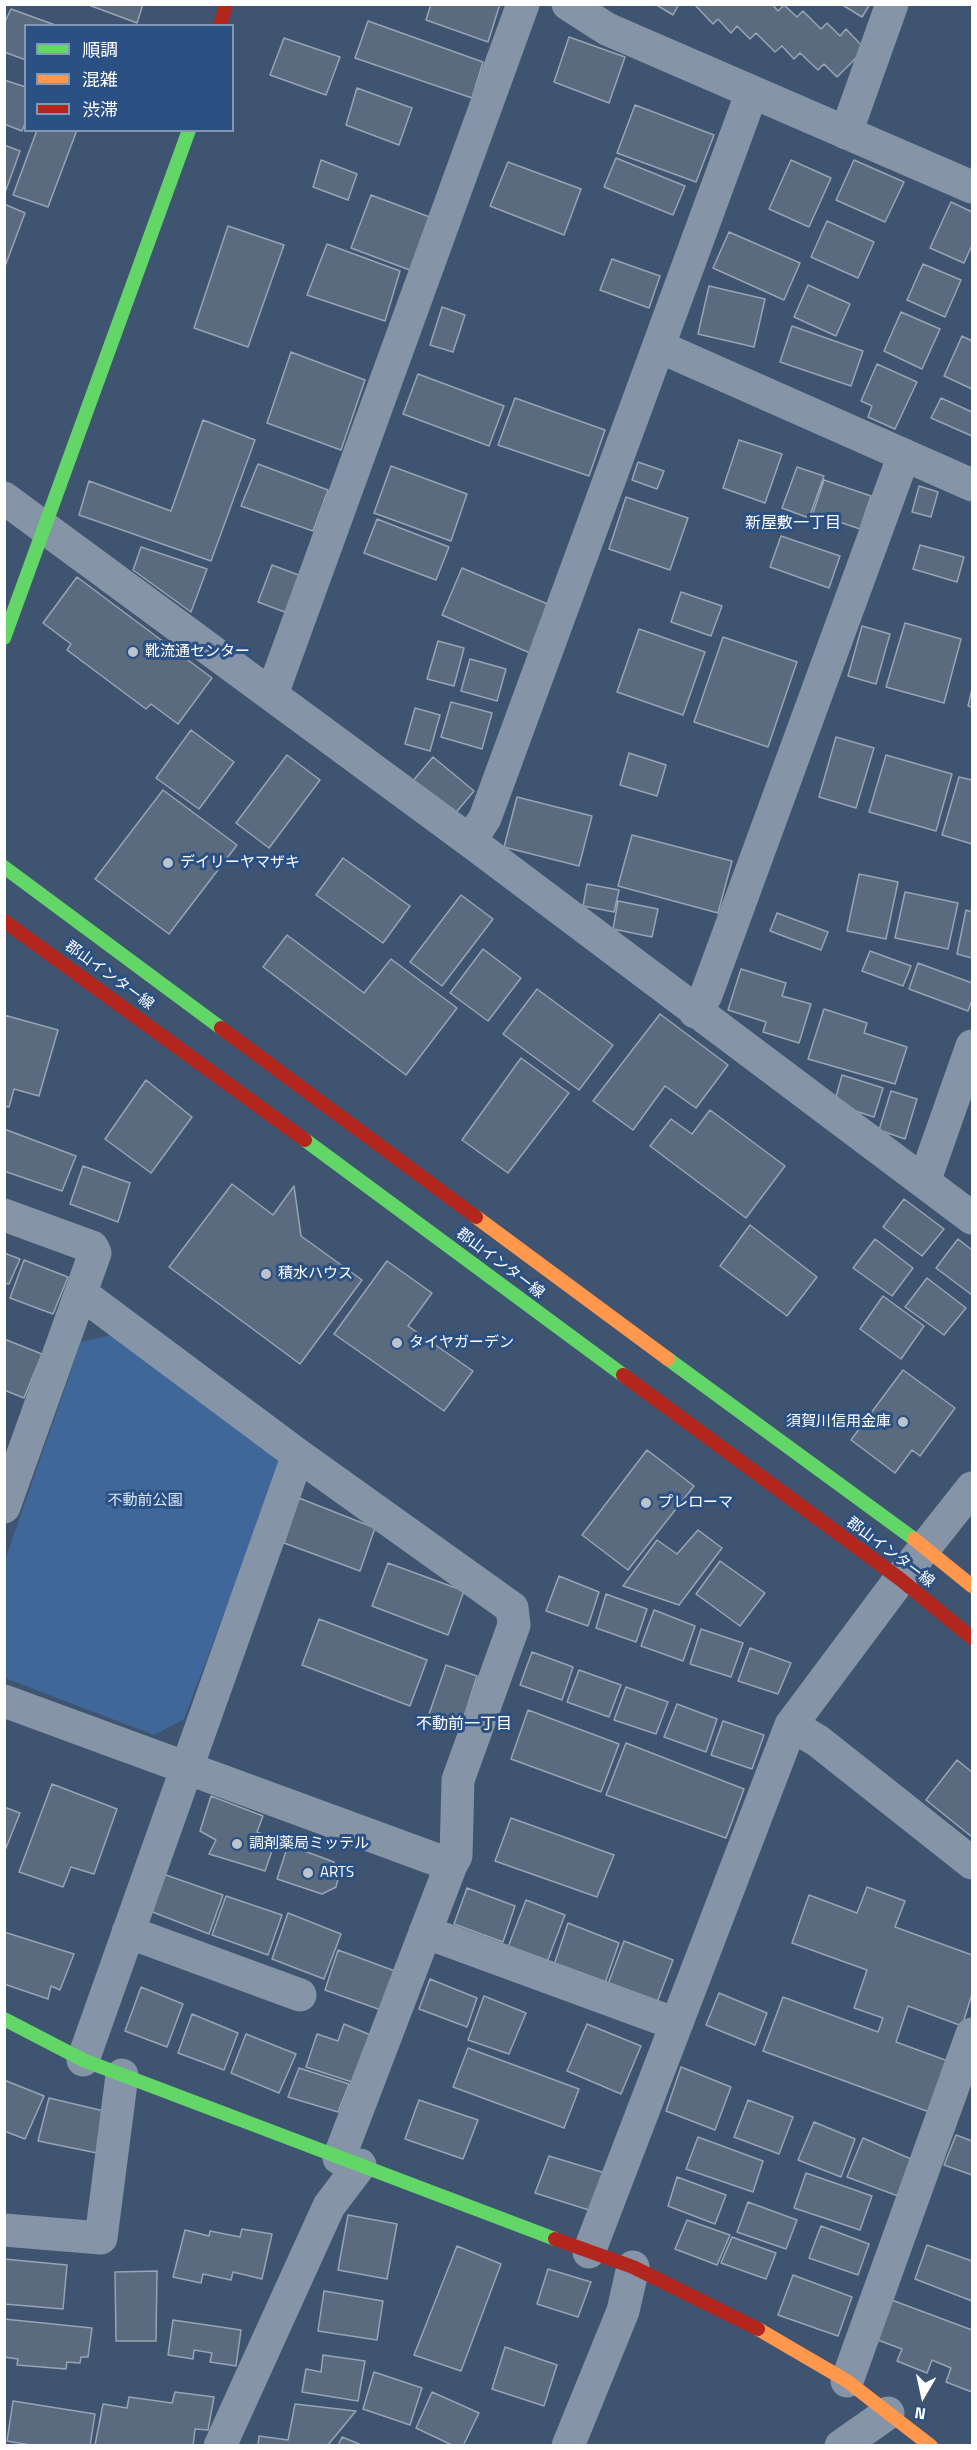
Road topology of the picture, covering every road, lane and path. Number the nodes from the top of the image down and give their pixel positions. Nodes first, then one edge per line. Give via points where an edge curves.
1 (225, 4) edge
2 (523, 4) edge
3 (568, 4) edge
4 (892, 4) edge
5 (220, 24) edge
6 (752, 92) junction
7 (188, 132) edge
8 (846, 133) junction
9 (972, 187) edge
10 (660, 347) junction
11 (904, 455) junction
12 (972, 485) edge
13 (4, 498) edge
14 (43, 528) junction
15 (4, 638) edge
16 (272, 694) junction
17 (470, 841) junction
18 (4, 867) edge
19 (4, 921) edge
20 (695, 1012) junction
21 (972, 1046) edge
22 (924, 1182) junction
23 (4, 1215) edge
24 (972, 1218) edge
25 (82, 1294) junction
26 (298, 1455) junction
27 (972, 1488) edge
28 (4, 1507) edge
29 (924, 1546) junction
30 (900, 1579) junction
31 (972, 1586) edge
32 (972, 1638) edge
33 (4, 1701) edge
34 (791, 1725) junction
35 (186, 1767) junction
36 (972, 1863) edge
37 (451, 1865) junction
38 (128, 1932) junction
39 (425, 1932) junction
40 (300, 1995) dead end
41 (4, 2019) edge
42 (676, 2024) junction
43 (972, 2034) edge
44 (83, 2060) junction
45 (122, 2075) junction
46 (350, 2161) junction
47 (4, 2230) edge
48 (589, 2252) junction
49 (633, 2267) junction
50 (847, 2381) junction
51 (888, 2413) junction
52 (220, 2445) edge
53 (568, 2445) edge
54 (841, 2445) edge
55 (931, 2445) edge

1 - 5 street
2 - 16 street
3 - 6 street via 607,29
4 - 8 street
6 - 8 street
6 - 10 street
7 - 14 street
8 - 9 street
10 - 11 street
10 - 17 street via 484,818
11 - 12 street
11 - 20 street via 706,995
13 - 14 street
14 - 15 street
14 - 16 street
16 - 17 street
17 - 20 street
18 - 29 street
19 - 30 street, 郡山インター線
20 - 22 street
21 - 22 street
22 - 24 street
23 - 25 street via 92,1247 95,1253
25 - 26 street
25 - 28 street
26 - 35 street
26 - 37 street via 512,1608 514,1625 458,1780 456,1856
27 - 29 street
29 - 30 street
29 - 31 street
30 - 32 street, 郡山インター線
30 - 34 street
33 - 35 street
34 - 36 street via 818,1741
34 - 42 street
35 - 37 street
35 - 38 street
37 - 39 street
38 - 40 street
38 - 44 street
39 - 42 street
39 - 46 street
41 - 44 street
42 - 48 street
43 - 50 street
44 - 45 street
45 - 46 street
45 - 47 street via 101,2238
46 - 48 street
46 - 52 street
48 - 49 street
49 - 50 street via 771,2336
49 - 53 street via 623,2311
50 - 51 street
51 - 54 street
51 - 55 street

